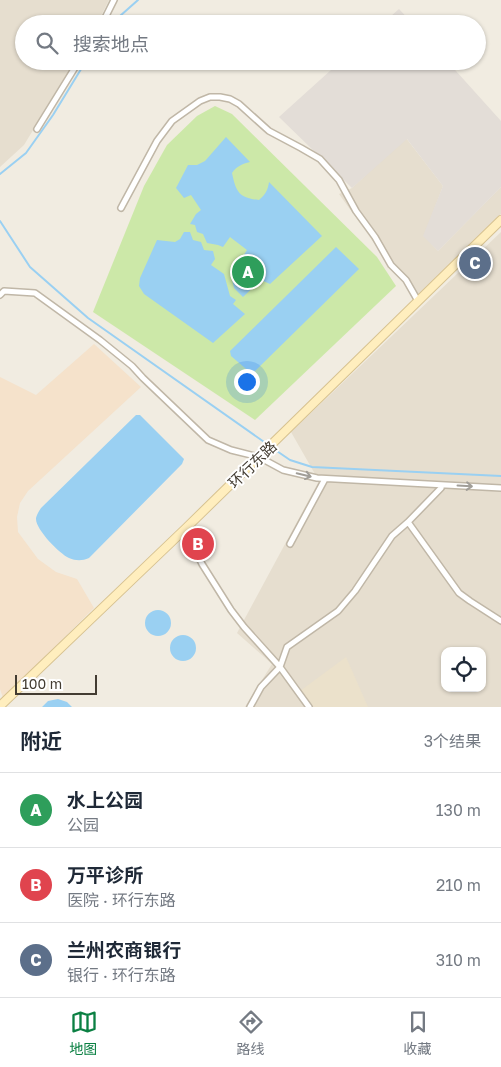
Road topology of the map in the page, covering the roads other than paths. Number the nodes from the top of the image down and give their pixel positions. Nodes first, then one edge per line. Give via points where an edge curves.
1 (114, 0) edge
2 (106, 15) edge
3 (73, 70) edge
4 (37, 129) dead end
5 (121, 208) dead end
6 (501, 220) edge
7 (0, 295) edge
8 (418, 301) junction
9 (260, 456) junction
10 (326, 479) junction
11 (441, 488) dead end
12 (501, 488) edge
13 (408, 522) junction
14 (185, 529) junction
15 (290, 544) dead end
16 (501, 621) edge
17 (280, 667) junction
18 (0, 706) edge
19 (250, 707) edge
20 (309, 707) edge

1 - 2 street
3 - 4 street
5 - 8 street via 157,141 172,121 210,98 230,99 269,131 320,159 339,180 391,265 406,280
6 - 8 street, 环行东路
7 - 9 street via 4,291 35,293 132,366 208,440 231,450
8 - 9 street, 环行东路
9 -> 10 street via 283,470
9 - 14 street, 环行东路
10 -> 12 street
10 - 15 street
11 - 13 street
13 - 16 street via 460,593
13 - 17 street via 392,536 356,591 338,611 287,647
14 - 17 street via 202,564 231,610
14 - 18 street, 环行东路
17 - 19 street via 261,687
17 - 20 street

